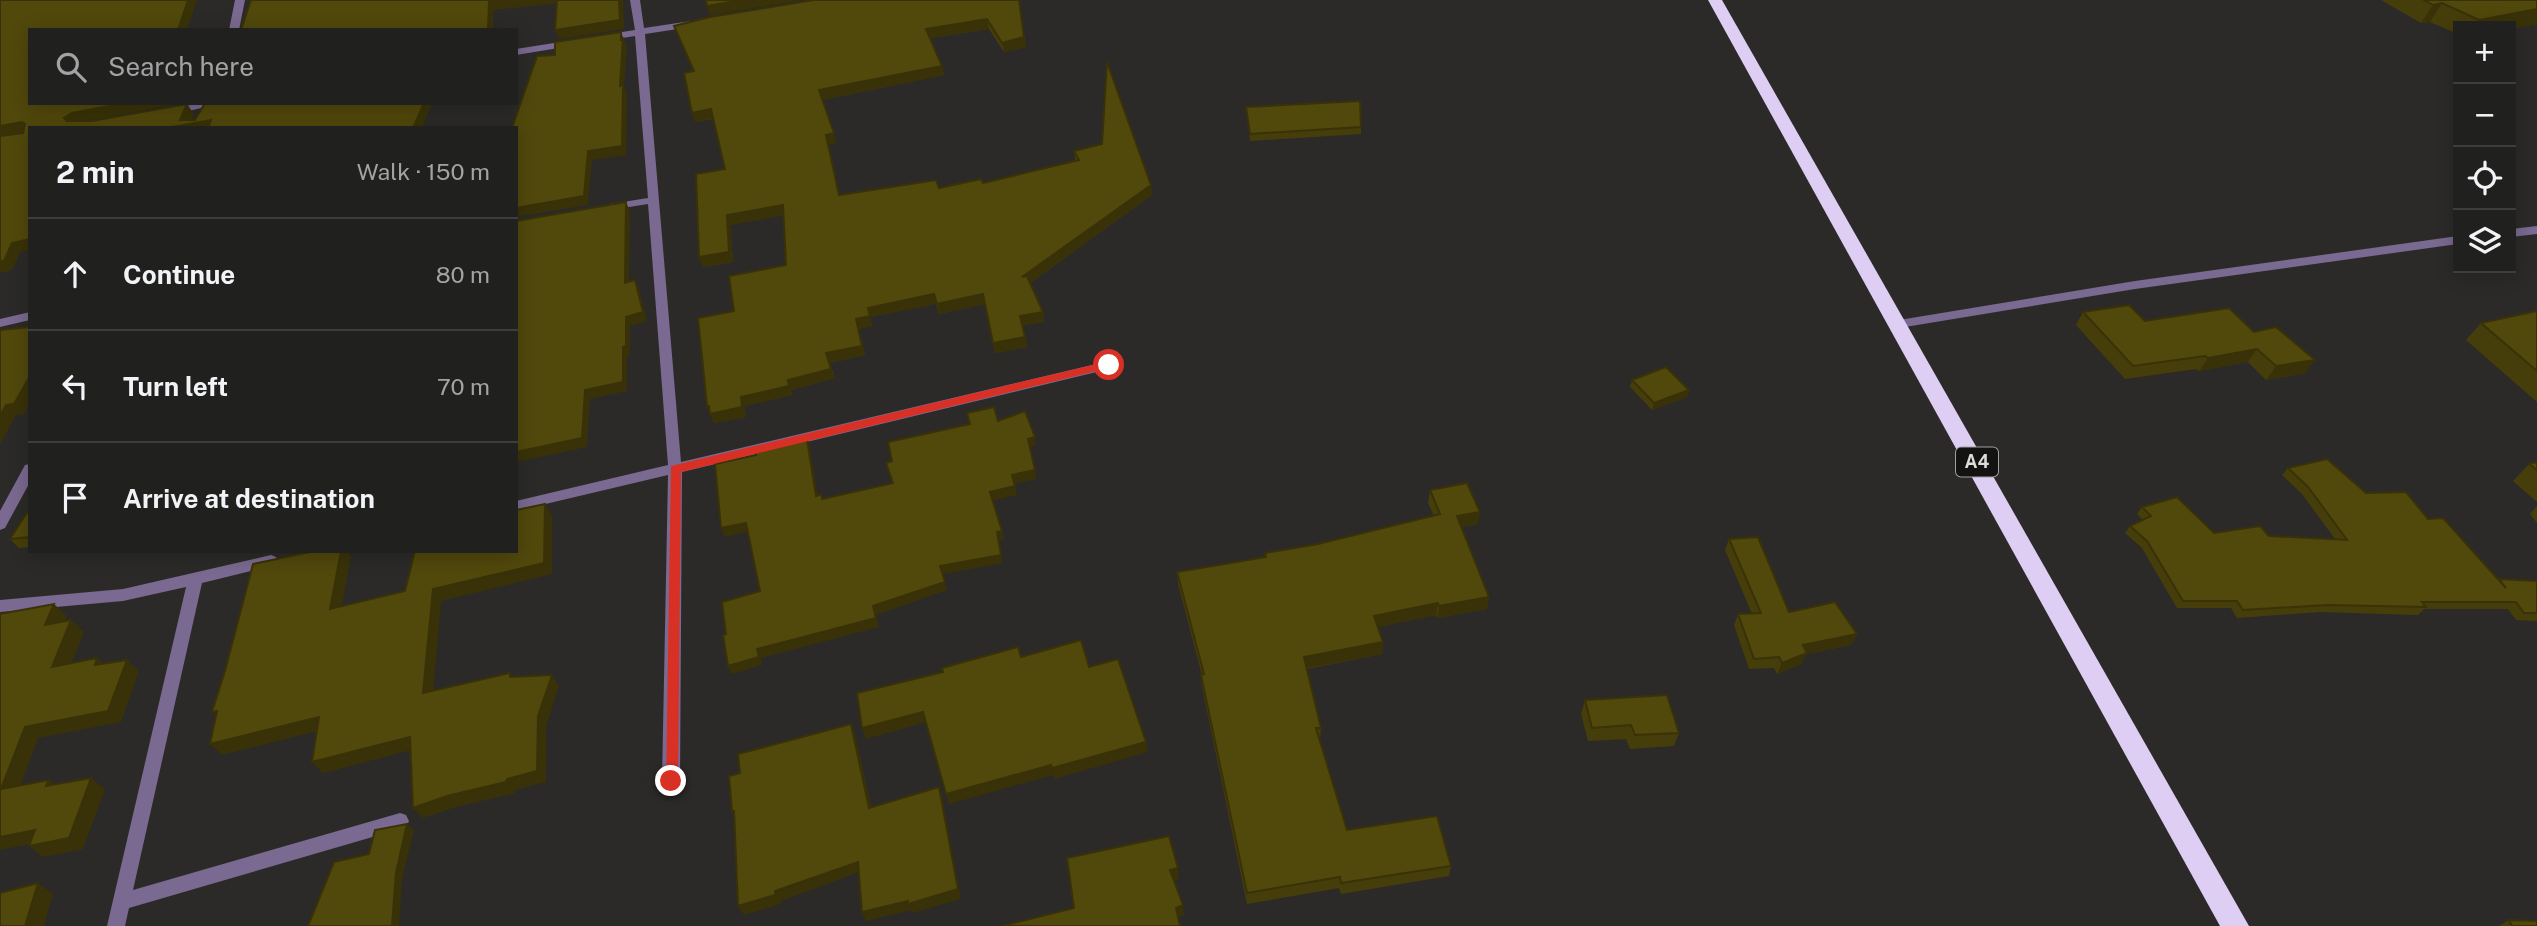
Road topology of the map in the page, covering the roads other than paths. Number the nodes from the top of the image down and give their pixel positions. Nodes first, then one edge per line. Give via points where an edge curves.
1 (240, 0) edge
2 (635, 0) edge
3 (1715, 0) edge
4 (705, 22) edge
5 (234, 28) edge
6 (640, 32) junction
7 (518, 52) edge
8 (206, 105) edge
9 (210, 105) edge
10 (156, 114) edge
11 (200, 116) edge
12 (654, 200) junction
13 (599, 209) edge
14 (2537, 230) edge
15 (2516, 232) edge
16 (2453, 241) edge
17 (28, 316) edge
18 (0, 323) edge
19 (1899, 324) junction
20 (1109, 365) dead end
21 (675, 469) junction
22 (28, 474) edge
23 (518, 506) edge
24 (0, 524) edge
25 (289, 557) edge
26 (195, 579) junction
27 (0, 606) edge
28 (671, 781) dead end
29 (400, 821) dead end
30 (124, 901) junction
31 (116, 926) edge
32 (2235, 926) edge

1 - 5 street
2 - 6 street
3 - 19 highway, A4
4 - 6 street
6 - 7 street
6 - 12 street
8 - 10 street
9 - 11 street
12 - 13 street
12 - 21 street
14 - 15 street
16 - 19 street
17 - 18 street
19 - 32 highway, A4
20 - 21 street
21 - 23 street
21 - 28 street
22 - 24 street
25 - 26 street
26 - 27 street via 123,595
26 - 30 street
29 - 30 street
30 - 31 street

